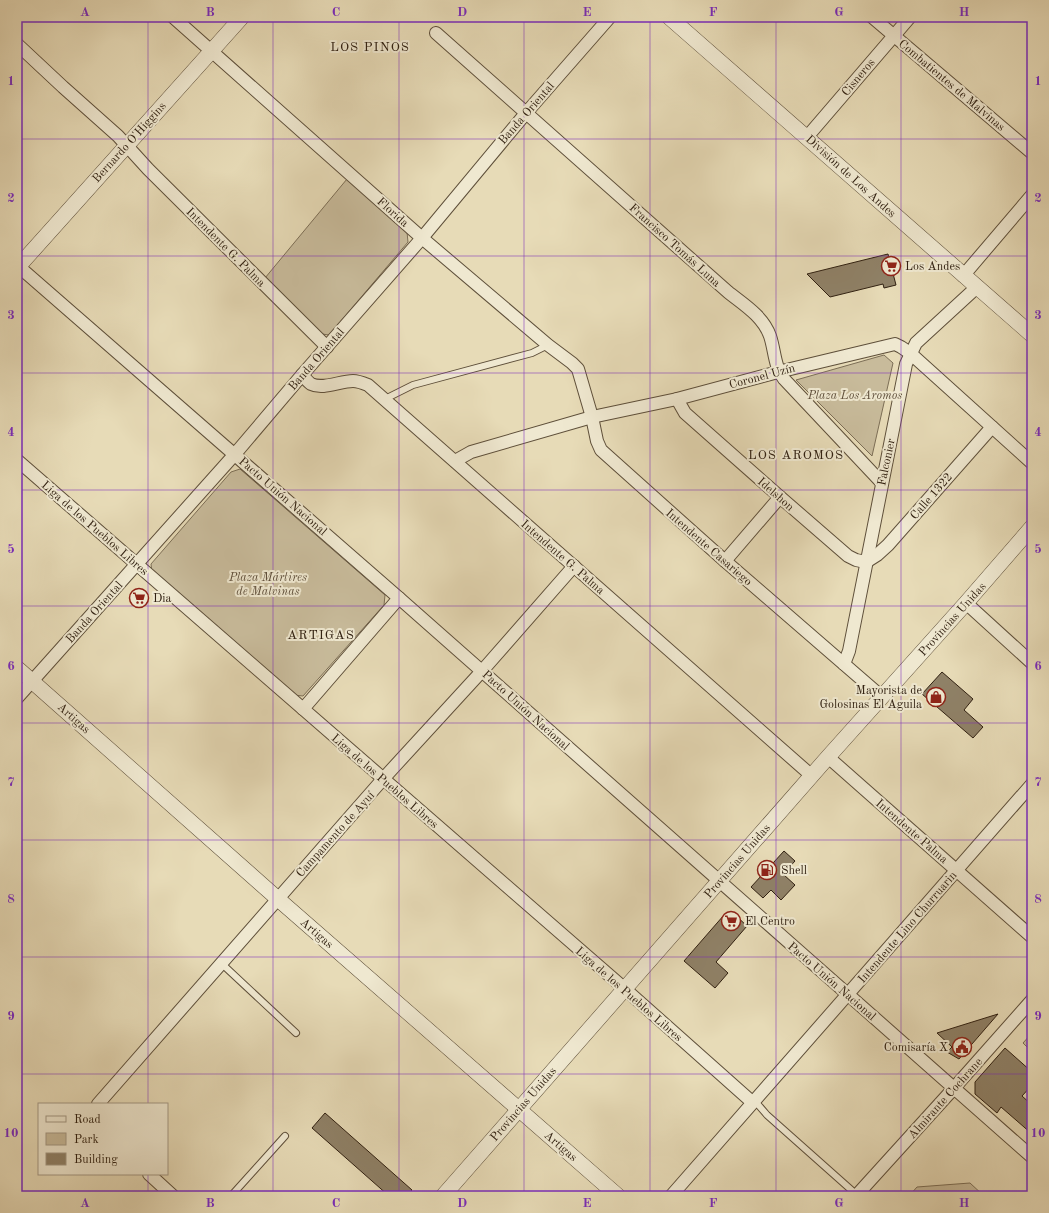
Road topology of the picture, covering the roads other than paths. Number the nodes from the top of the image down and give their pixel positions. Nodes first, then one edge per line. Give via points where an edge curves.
1 (173, 17) edge
2 (242, 17) edge
3 (610, 17) edge
4 (872, 17) edge
5 (910, 17) edge
6 (673, 18) edge
7 (436, 33) dead end
8 (894, 36) junction
9 (17, 44) edge
10 (212, 52) junction
11 (526, 113) junction
12 (807, 137) junction
13 (126, 145) junction
14 (1032, 153) edge
15 (1032, 195) edge
16 (422, 238) junction
17 (18, 266) edge
18 (964, 276) junction
19 (977, 287) junction
20 (1032, 335) edge
21 (548, 345) junction
22 (326, 347) junction
23 (910, 353) junction
24 (778, 372) junction
25 (302, 375) junction
26 (385, 399) junction
27 (677, 399) junction
28 (592, 417) junction
29 (992, 427) junction
30 (235, 454) junction
31 (17, 460) edge
32 (455, 461) junction
33 (1032, 463) edge
34 (881, 482) junction
35 (780, 497) junction
36 (1032, 527) edge
37 (725, 561) junction
38 (866, 562) junction
39 (136, 564) junction
40 (574, 566) junction
41 (400, 598) junction
42 (966, 603) junction
43 (1032, 663) edge
44 (844, 664) junction
45 (17, 668) edge
46 (482, 671) junction
47 (32, 681) junction
48 (882, 697) junction
49 (17, 698) edge
50 (303, 709) junction
51 (828, 757) junction
52 (812, 776) junction
53 (383, 779) junction
54 (1032, 784) edge
55 (957, 870) junction
56 (719, 882) junction
57 (278, 899) junction
58 (1032, 936) edge
59 (221, 964) junction
60 (625, 989) junction
61 (847, 995) junction
62 (1032, 1000) edge
63 (296, 1033) dead end
64 (954, 1088) junction
65 (753, 1101) junction
66 (99, 1103) edge
67 (518, 1109) junction
68 (285, 1136) dead end
69 (1032, 1157) edge
70 (150, 1175) edge
71 (615, 1195) edge
72 (857, 1195) edge
73 (173, 1196) edge
74 (231, 1196) edge
75 (443, 1196) edge
76 (671, 1196) edge

1 - 10 street, Florida
2 - 10 street, Bernardo O'Higgins
3 - 11 street, Banda Oriental
4 - 8 street, Combatientes de Malvinas
5 - 8 street, Cisneros
6 - 12 street, División de Los Andes
7 - 11 street, Francisco Tomás Luna
8 - 12 street, Cisneros
8 - 14 street, Combatientes de Malvinas
9 - 13 street, Intendente G. Palma
10 - 13 street, Bernardo O'Higgins
10 - 16 street, Florida
11 - 16 street, Banda Oriental
11 - 24 street, Francisco Tomás Luna via 758,316 770,335
12 - 18 street, División de Los Andes
13 - 17 street, Bernardo O'Higgins
13 - 22 street, Intendente G. Palma
15 - 18 street
16 - 21 street, Florida
16 - 22 street, Banda Oriental
17 - 30 street, Pacto Unión Nacional
18 - 19 street, División de Los Andes
19 - 20 street, División de Los Andes
19 - 23 street, Falconier via 925,334
21 - 26 lane via 532,354 413,385
21 - 28 street, Florida via 578,369
22 - 25 street, Banda Oriental
23 - 24 street, Coronel Uzín via 895,344
23 - 29 street, Coronel Uzín
23 - 34 street, Falconier
24 - 27 street, Coronel Uzín
24 - 34 street, Francisco Tomás Luna
25 - 26 street, Intendente G. Palma via 316,386 361,382
25 - 30 street, Banda Oriental
26 - 32 street, Intendente G. Palma
27 - 28 street, Coronel Uzín
27 - 35 street, Idelshon via 685,413
28 - 32 street, Coronel Uzín via 471,452
28 - 37 street, Intendente Casariego via 601,450
29 - 33 street, Coronel Uzín
29 - 38 street, Calle 1322 via 888,545
30 - 39 street, Banda Oriental
30 - 41 street, Pacto Unión Nacional
31 - 39 street, Liga de los Pueblos Libres
32 - 40 street, Intendente G. Palma
34 - 38 street, Falconier
35 - 37 street
35 - 38 street, Idelshon via 848,556
36 - 42 street, Provincias Unidas
37 - 44 street, Intendente Casariego
38 - 44 street, Falconier via 849,651
39 - 47 street, Banda Oriental
39 - 50 street, Liga de los Pueblos Libres
40 - 46 street, Campamento de Ayuí
40 - 52 street, Intendente G. Palma
41 - 46 street, Pacto Unión Nacional
41 - 50 street
42 - 43 street
42 - 48 street, Provincias Unidas
44 - 48 street
45 - 47 street, Artigas
46 - 53 street, Campamento de Ayuí
46 - 56 street, Pacto Unión Nacional
47 - 49 street, Banda Oriental
47 - 57 street, Artigas
48 - 51 street, Provincias Unidas
50 - 53 street, Liga de los Pueblos Libres
51 - 52 street, Provincias Unidas
51 - 55 street, Intendente Palma
52 - 56 street, Provincias Unidas
53 - 57 street, Campamento de Ayuí
53 - 60 street, Liga de los Pueblos Libres
54 - 55 street, Intendente Lino Churruarin
55 - 58 street, Intendente Palma
55 - 61 street, Intendente Lino Churruarin
56 - 60 street, Provincias Unidas
56 - 61 street, Pacto Unión Nacional
57 - 59 street, Campamento de Ayuí
57 - 67 street, Artigas
59 - 63 lane
59 - 66 street, Campamento de Ayuí
60 - 65 street, Liga de los Pueblos Libres
60 - 67 street, Provincias Unidas
61 - 64 street, Pacto Unión Nacional
61 - 65 street, Intendente Lino Churruarin
62 - 64 street, Almirante Cochrane
64 - 69 street, Pacto Unión Nacional
64 - 72 street, Almirante Cochrane
65 - 72 lane
65 - 76 street, Intendente Lino Churruarin
67 - 71 street, Artigas
67 - 75 street, Provincias Unidas
68 - 74 lane
70 - 73 street

